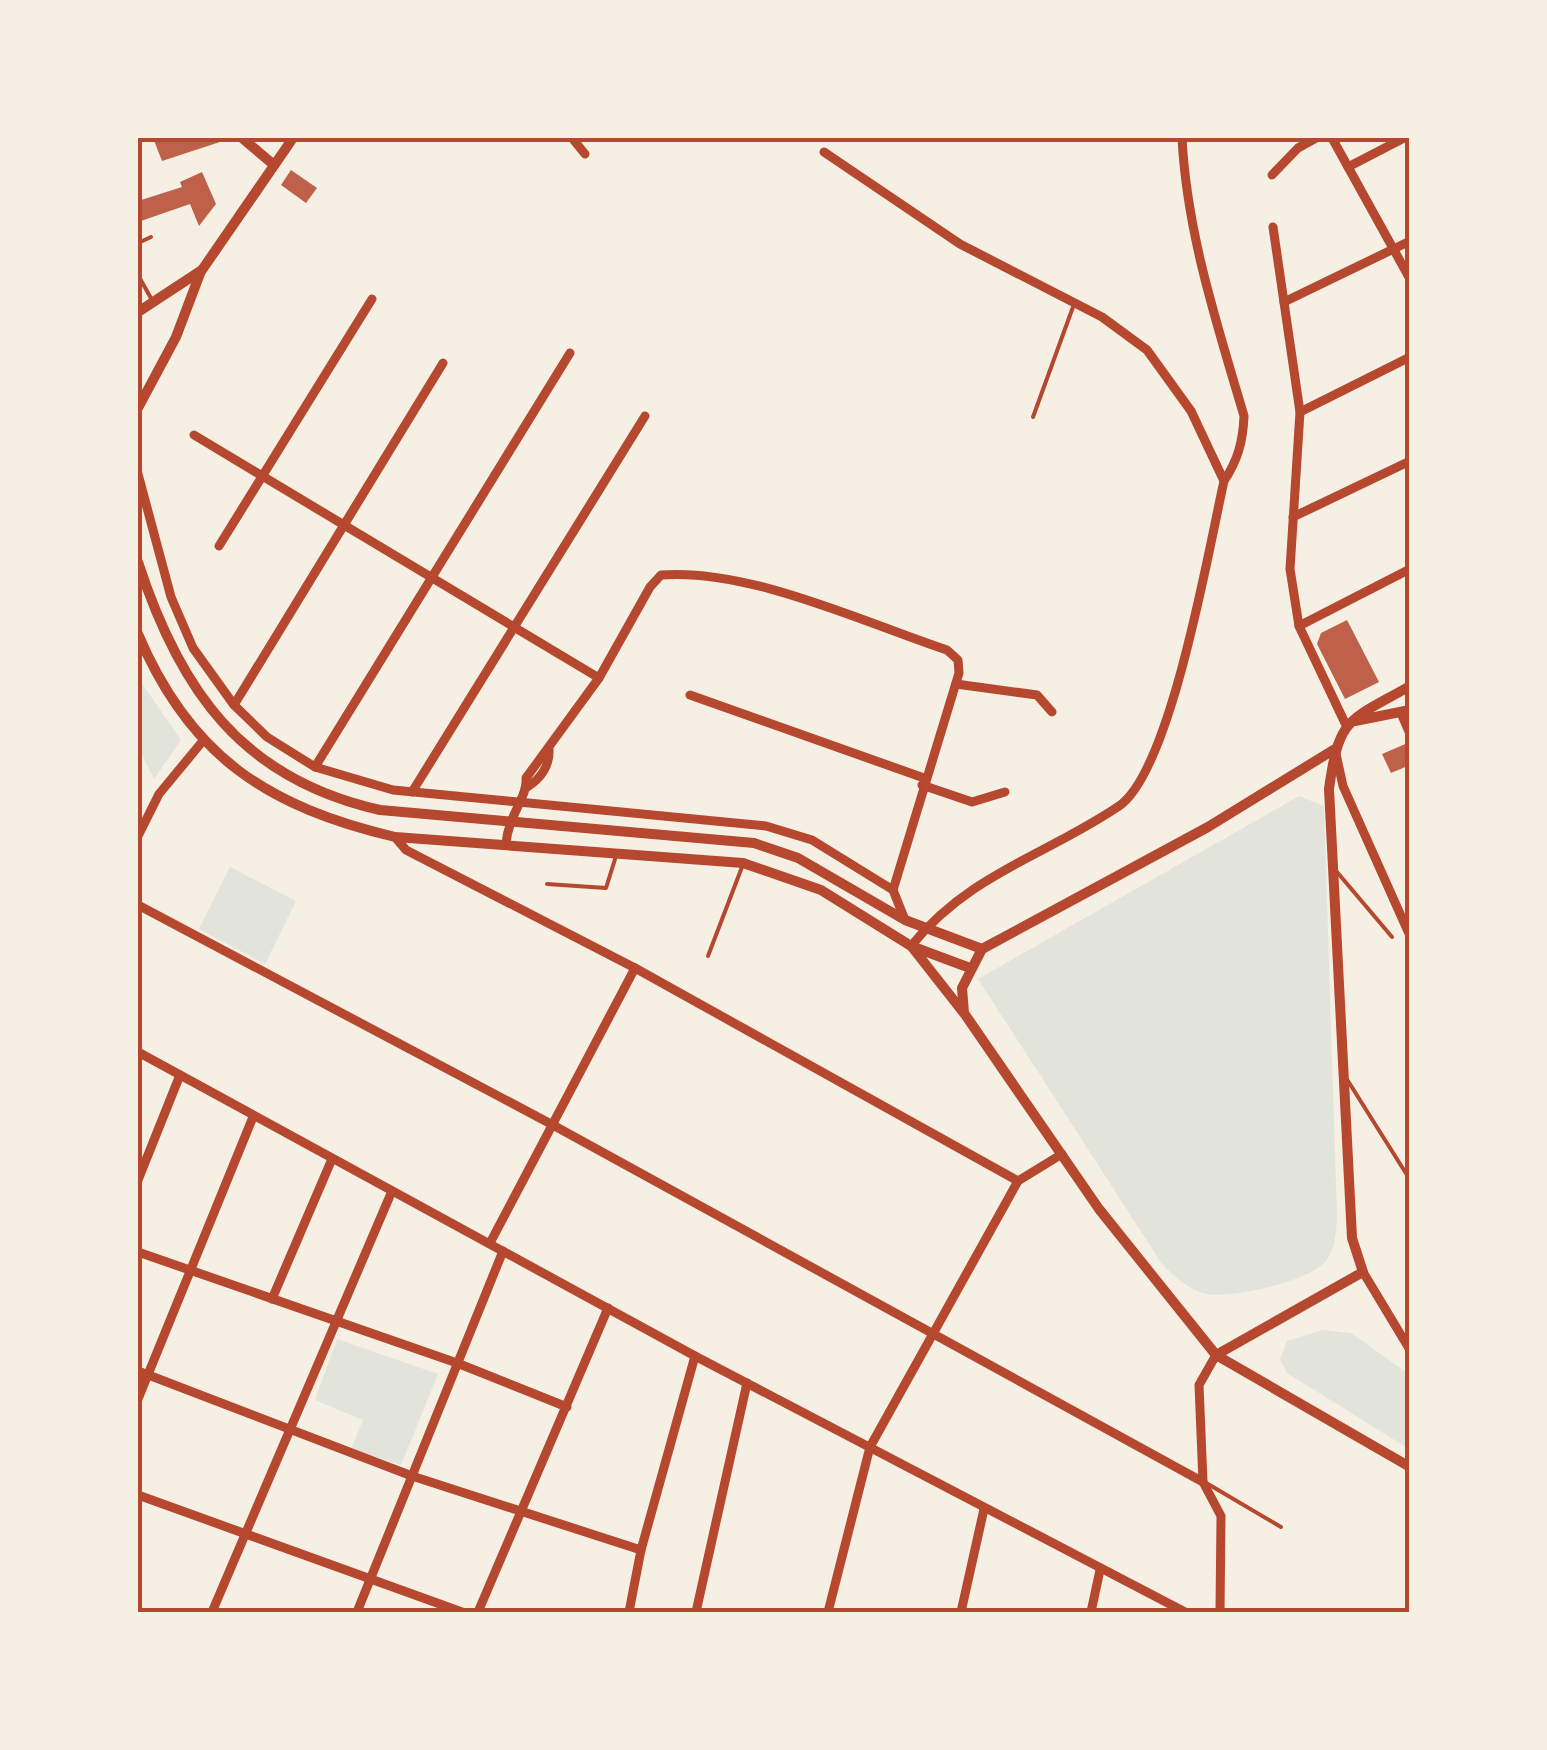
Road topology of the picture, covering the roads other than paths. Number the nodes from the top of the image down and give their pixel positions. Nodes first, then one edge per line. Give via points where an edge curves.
1 (242, 138) edge
2 (293, 138) edge
3 (572, 138) edge
4 (1182, 138) edge
5 (1316, 138) edge
6 (1332, 138) edge
7 (1404, 138) edge
8 (824, 152) dead end
9 (585, 154) dead end
10 (274, 165) junction
11 (1348, 167) junction
12 (1272, 175) dead end
13 (1273, 227) dead end
14 (151, 237) dead end
15 (1410, 242) edge
16 (138, 243) edge
17 (1391, 251) junction
18 (202, 270) junction
19 (138, 276) edge
20 (1410, 279) edge
21 (372, 299) dead end
22 (152, 300) junction
23 (1075, 302) junction
24 (1284, 302) junction
25 (138, 312) edge
26 (570, 353) dead end
27 (1410, 357) edge
28 (443, 364) dead end
29 (138, 408) edge
30 (1300, 412) junction
31 (645, 416) dead end
32 (1033, 417) dead end
33 (194, 435) dead end
34 (1410, 461) edge
35 (138, 474) edge
36 (260, 474) junction
37 (1224, 481) junction
38 (1294, 517) junction
39 (344, 522) junction
40 (219, 546) dead end
41 (138, 562) edge
42 (1410, 570) edge
43 (431, 576) junction
44 (1299, 626) junction
45 (518, 627) junction
46 (138, 634) edge
47 (600, 678) junction
48 (956, 684) junction
49 (1410, 686) edge
50 (690, 694) dead end
51 (234, 705) junction
52 (1405, 711) edge
53 (1052, 712) dead end
54 (1344, 724) junction
55 (1410, 734) edge
56 (202, 742) junction
57 (1335, 749) junction
58 (315, 767) junction
59 (923, 781) junction
60 (412, 792) junction
61 (1005, 792) dead end
62 (519, 803) junction
63 (508, 820) junction
64 (138, 836) edge
65 (396, 836) junction
66 (506, 844) junction
67 (616, 852) junction
68 (744, 863) junction
69 (1331, 865) junction
70 (547, 884) dead end
71 (893, 890) junction
72 (138, 905) edge
73 (905, 920) junction
74 (926, 928) junction
75 (1410, 936) edge
76 (1392, 937) dead end
77 (911, 946) junction
78 (982, 948) junction
79 (708, 956) dead end
80 (634, 968) junction
81 (970, 968) junction
82 (964, 1013) junction
83 (138, 1052) edge
84 (180, 1074) junction
85 (1346, 1077) junction
86 (252, 1117) junction
87 (551, 1124) junction
88 (1062, 1154) junction
89 (332, 1158) junction
90 (1407, 1175) dead end
91 (138, 1180) edge
92 (1018, 1181) junction
93 (392, 1191) junction
94 (490, 1243) junction
95 (503, 1251) junction
96 (138, 1252) edge
97 (189, 1270) junction
98 (1363, 1272) junction
99 (272, 1299) junction
100 (608, 1308) junction
101 (337, 1322) junction
102 (933, 1333) junction
103 (1410, 1350) edge
104 (1216, 1355) junction
105 (695, 1356) junction
106 (457, 1364) junction
107 (142, 1373) edge
108 (747, 1383) junction
109 (138, 1399) edge
110 (567, 1407) junction
111 (290, 1429) junction
112 (870, 1447) junction
113 (1410, 1468) edge
114 (412, 1476) junction
115 (1203, 1482) junction
116 (138, 1495) edge
117 (523, 1509) junction
118 (984, 1510) junction
119 (1281, 1527) dead end
120 (246, 1534) junction
121 (641, 1550) junction
122 (1100, 1570) junction
123 (371, 1578) junction
124 (212, 1612) edge
125 (357, 1612) edge
126 (462, 1612) edge
127 (478, 1612) edge
128 (629, 1612) edge
129 (696, 1612) edge
130 (828, 1612) edge
131 (961, 1612) edge
132 (1092, 1612) edge
133 (1185, 1612) edge
134 (1220, 1612) edge

1 - 10 street
2 - 10 street
3 - 9 street
4 - 37 street via 1203,278 1244,416 1236,464
5 - 12 street
6 - 11 street
7 - 11 street
8 - 23 street via 960,244
10 - 18 street
11 - 17 street
13 - 24 street
14 - 16 lane
15 - 17 street
17 - 20 street
17 - 24 street
18 - 22 street
18 - 29 street
19 - 22 lane
21 - 36 street
22 - 25 street
23 - 32 lane
23 - 37 street via 1147,350 1191,411
24 - 30 street
26 - 43 street
27 - 30 street
28 - 39 street
30 - 38 street
31 - 45 street
33 - 36 street
34 - 38 street
35 - 51 street via 170,598 193,648
36 - 39 street
36 - 40 street
37 - 74 street via 1179,676 1145,776 1122,804 1002,868
38 - 44 street via 1290,568
39 - 43 street
39 - 51 street
41 - 63 street via 156,618 186,676 252,752 296,783 380,810
42 - 44 street
43 - 45 street
43 - 58 street
44 - 54 street
45 - 47 street
45 - 60 street
46 - 56 street via 156,676
47 - 48 street via 661,575 759,588 947,650 958,660
47 - 62 street via 526,778
48 - 53 street via 1038,695
48 - 59 street
49 - 54 street
50 - 59 street
51 - 58 street via 267,737
52 - 54 street
52 - 55 street
54 - 57 street
56 - 64 street via 158,794
56 - 65 street via 294,804
57 - 69 street
57 - 75 street via 1343,786
57 - 78 street
58 - 60 street
59 - 61 street via 972,802
59 - 71 street
60 - 62 street
62 - 63 street
62 - 71 street via 766,826 812,840
63 - 66 street
63 - 73 street via 754,843 798,858
65 - 66 street
65 - 80 street via 406,850
66 - 67 street
67 - 68 street
67 - 70 lane via 606,888
68 - 77 street via 821,890
68 - 79 lane
69 - 76 lane
69 - 85 street
71 - 73 street
72 - 87 street
73 - 74 street
74 - 77 street
74 - 78 street
77 - 81 street
77 - 82 street
78 - 81 street
80 - 87 street
80 - 92 street
81 - 82 street via 962,988
82 - 88 street
83 - 84 street
84 - 86 street
84 - 91 street
85 - 90 lane
85 - 98 street via 1352,1238
86 - 89 street
86 - 97 street
87 - 94 street
87 - 102 street
88 - 92 street
88 - 104 street
89 - 93 street
89 - 99 street
92 - 102 street
93 - 94 street
93 - 101 street
94 - 95 street
95 - 100 street
95 - 106 street
96 - 97 street
97 - 99 street
97 - 107 street
98 - 103 street
98 - 104 street
99 - 101 street
100 - 105 street
100 - 110 street
101 - 106 street
101 - 111 street
102 - 112 street
102 - 115 street
104 - 113 street
104 - 115 street via 1199,1385
105 - 108 street
105 - 121 street
106 - 110 street
106 - 114 street
107 - 109 street
107 - 111 street
108 - 112 street
108 - 129 street
110 - 117 street
111 - 114 street
111 - 120 street
112 - 118 street
112 - 130 street
114 - 117 street
114 - 123 street
115 - 119 lane
115 - 134 street via 1221,1516
116 - 120 street
117 - 121 street
117 - 127 street
118 - 122 street
118 - 131 street
120 - 123 street
120 - 124 street
121 - 128 street
122 - 132 street
122 - 133 street
123 - 125 street
123 - 126 street

